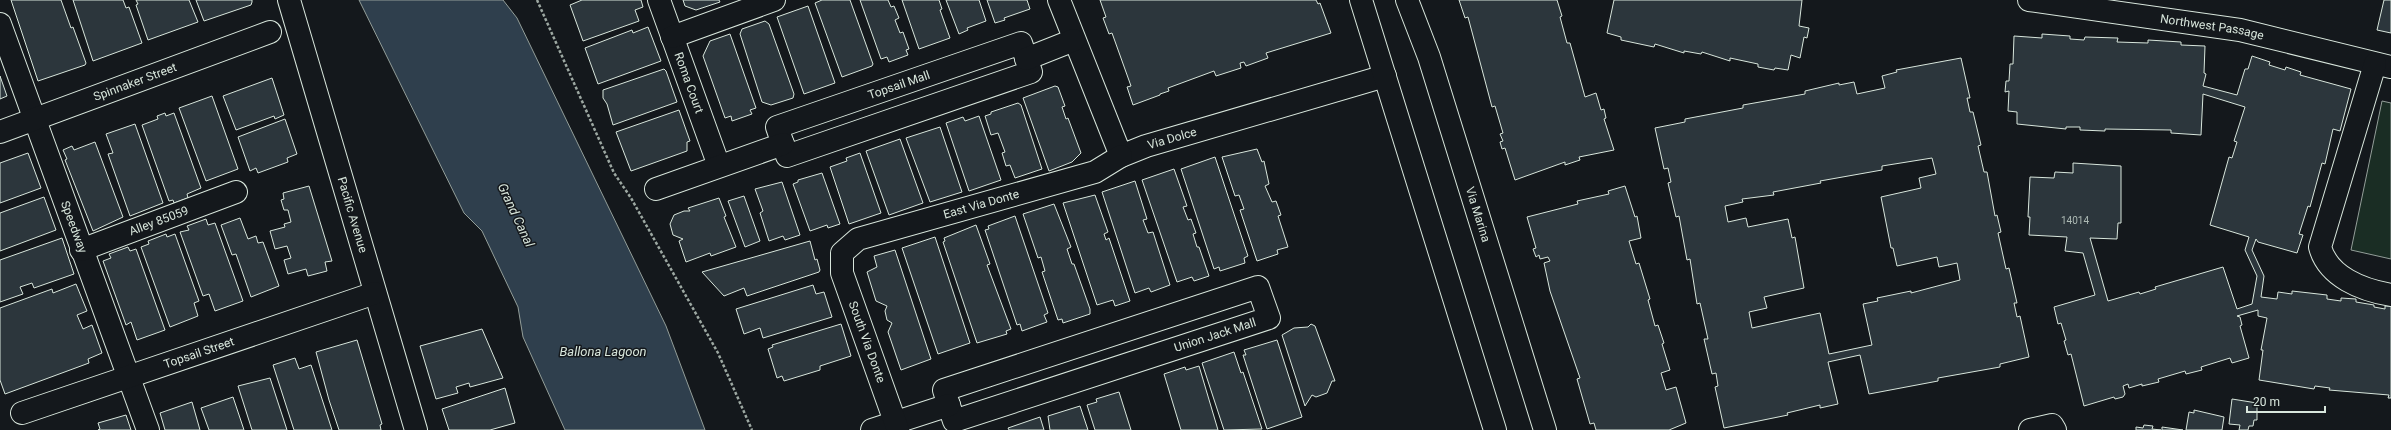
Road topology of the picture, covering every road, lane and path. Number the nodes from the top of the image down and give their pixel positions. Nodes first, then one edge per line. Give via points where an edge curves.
1 (289, 0) edge
2 (537, 0) edge
3 (659, 0) edge
4 (774, 0) edge
5 (1059, 0) edge
6 (1361, 0) edge
7 (1407, 0) edge
8 (2030, 0) edge
9 (0, 24) edge
10 (270, 32) dead end
11 (672, 37) junction
12 (1074, 40) junction
13 (1026, 59) junction
14 (2383, 66) edge
15 (1385, 76) junction
16 (34, 119) junction
17 (0, 132) edge
18 (783, 144) junction
19 (1121, 156) junction
20 (719, 166) junction
21 (656, 189) dead end
22 (236, 192) dead end
23 (81, 250) junction
24 (842, 253) joint
25 (375, 293) junction
26 (2391, 295) edge
27 (129, 377) junction
28 (949, 405) junction
29 (22, 413) dead end
30 (897, 426) edge
31 (2053, 427) edge
32 (148, 430) edge
33 (416, 430) edge
34 (752, 430) edge
35 (872, 430) edge
36 (1495, 430) edge
37 (1545, 430) edge
38 (2030, 430) edge

1 - 25 street, Pacific Avenue
2 - 34 path via 614,173 631,198 718,353
3 - 11 street, Roma Court
4 - 11 street
5 - 12 street
6 - 15 street
7 - 37 street, Via Marina via 1429,57
8 - 14 street, Northwest Passage via 2240,30
9 - 16 street, Speedway
10 - 16 street, Spinnaker Street
11 - 20 street, Roma Court
12 - 13 street
12 - 19 street
13 - 18 street via 1031,72 787,156
13 - 18 street, Topsail Mall via 1021,43 784,124 777,127
14 - 26 street via 2320,247 2324,261 2337,274 2372,292
15 - 19 street, Via Dolce via 1146,146
15 - 36 street
16 - 17 street, Spinnaker Street
16 - 23 street, Speedway
18 - 20 street
19 - 24 street, East Via Donte via 1095,172 858,239
20 - 21 street
22 - 23 street, Alley 85059
23 - 27 street, Speedway
24 - 30 street, South Via Donte via 842,273
25 - 27 street, Topsail Street
25 - 33 street, Pacific Avenue
27 - 29 street, Topsail Street
27 - 32 street, Speedway
28 - 28 street, Union Jack Mall via 944,390 1258,287 1269,318 954,421
28 - 30 street
30 - 35 street
31 - 38 street

